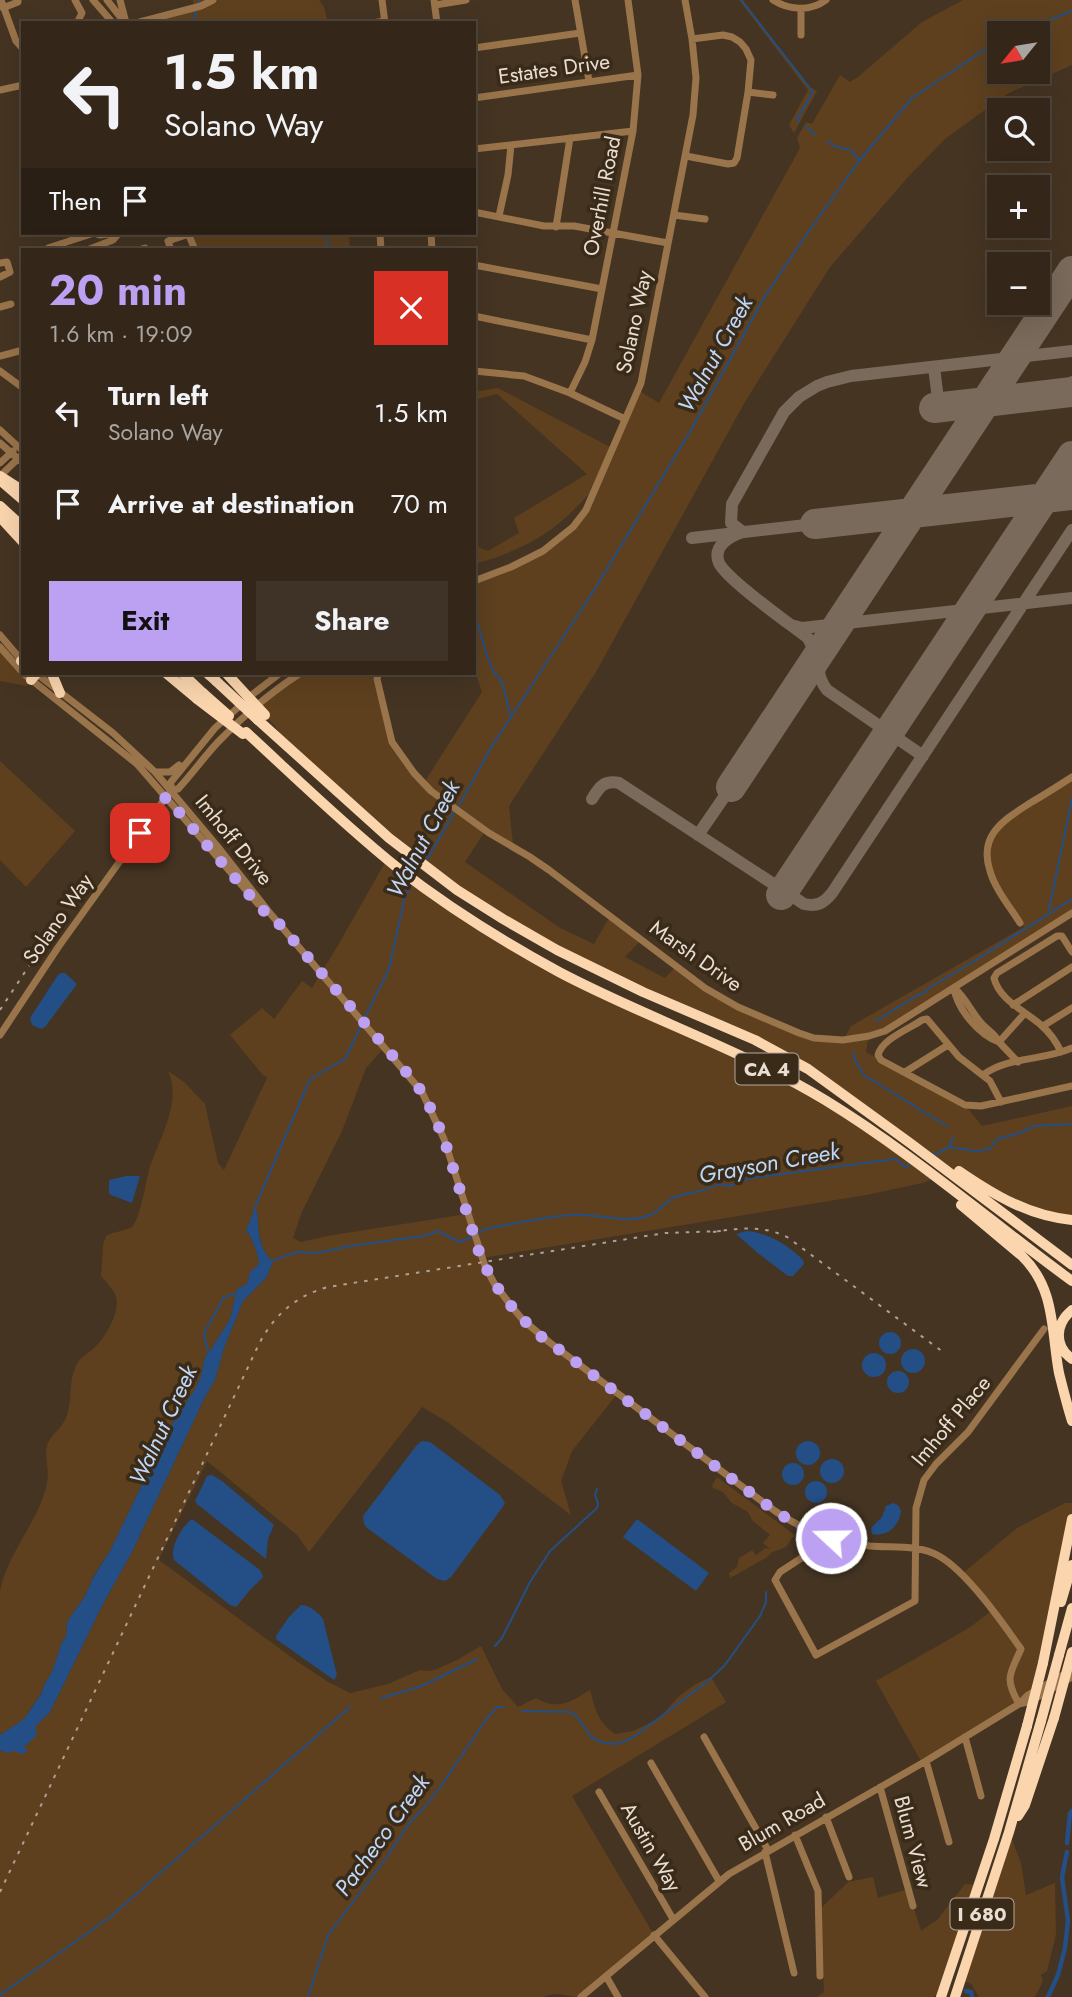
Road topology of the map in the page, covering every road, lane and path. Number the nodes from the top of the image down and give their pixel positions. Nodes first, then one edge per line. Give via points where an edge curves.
1 (18, 0) edge
2 (75, 0) edge
3 (93, 0) edge
4 (107, 0) edge
5 (120, 0) edge
6 (213, 0) edge
7 (382, 0) edge
8 (466, 0) edge
9 (575, 0) edge
10 (628, 0) edge
11 (685, 0) edge
12 (774, 0) edge
13 (825, 0) edge
14 (434, 3) edge
15 (4, 4) edge
16 (801, 9) junction
17 (105, 11) junction
18 (78, 21) edge
19 (105, 21) edge
20 (112, 21) edge
21 (123, 21) edge
22 (125, 21) edge
23 (144, 21) edge
24 (384, 21) edge
25 (437, 21) edge
26 (580, 33) junction
27 (801, 35) dead end
28 (692, 39) junction
29 (21, 40) edge
30 (21, 47) edge
31 (476, 48) edge
32 (638, 75) junction
33 (590, 81) junction
34 (21, 85) edge
35 (0, 90) edge
36 (748, 92) junction
37 (773, 94) dead end
38 (476, 98) edge
39 (633, 131) junction
40 (570, 138) junction
41 (511, 145) junction
42 (476, 149) edge
43 (686, 156) junction
44 (476, 212) edge
45 (674, 215) junction
46 (499, 216) junction
47 (705, 219) dead end
48 (556, 227) junction
49 (613, 233) junction
50 (88, 235) edge
51 (117, 235) edge
52 (184, 235) edge
53 (668, 243) junction
54 (48, 248) edge
55 (99, 248) edge
56 (170, 248) edge
57 (0, 263) edge
58 (476, 265) edge
59 (0, 277) edge
60 (602, 289) junction
61 (11, 304) dead end
62 (0, 307) edge
63 (476, 317) edge
64 (592, 340) junction
65 (21, 351) edge
66 (0, 356) edge
67 (0, 371) edge
68 (476, 371) edge
69 (21, 387) edge
70 (570, 393) junction
71 (625, 419) junction
72 (0, 430) edge
73 (0, 443) edge
74 (20, 453) edge
75 (0, 463) edge
76 (0, 477) edge
77 (17, 490) edge
78 (0, 506) edge
79 (0, 517) edge
80 (21, 525) edge
81 (21, 540) edge
82 (476, 580) edge
83 (0, 635) edge
84 (0, 647) edge
85 (21, 660) edge
86 (21, 667) edge
87 (30, 675) edge
88 (52, 675) edge
89 (168, 675) edge
90 (184, 675) edge
91 (228, 675) edge
92 (278, 675) edge
93 (298, 675) edge
94 (376, 676) edge
95 (212, 678) edge
96 (60, 692) junction
97 (200, 696) junction
98 (262, 718) junction
99 (205, 741) junction
100 (155, 772) junction
101 (1072, 777) edge
102 (169, 793) junction
103 (1072, 913) edge
104 (1020, 923) dead end
105 (1072, 952) edge
106 (1072, 967) edge
107 (954, 988) junction
108 (1013, 1005) junction
109 (1072, 1008) edge
110 (1025, 1013) junction
111 (1043, 1027) junction
112 (0, 1035) edge
113 (999, 1042) junction
114 (947, 1045) junction
115 (1072, 1048) edge
116 (1061, 1052) junction
117 (1018, 1062) junction
118 (905, 1072) junction
119 (983, 1075) junction
120 (1072, 1086) edge
121 (1001, 1102) junction
122 (958, 1174) junction
123 (932, 1177) junction
124 (1072, 1220) edge
125 (1072, 1265) edge
126 (1072, 1281) edge
127 (1072, 1310) edge
128 (1044, 1329) dead end
129 (1072, 1359) edge
130 (1072, 1421) edge
131 (1072, 1520) edge
132 (814, 1533) junction
133 (916, 1547) junction
134 (1072, 1565) edge
135 (1072, 1608) edge
136 (1072, 1652) edge
137 (1043, 1663) junction
138 (1072, 1670) edge
139 (1072, 1677) edge
140 (1019, 1704) junction
141 (704, 1737) dead end
142 (965, 1737) junction
143 (926, 1761) junction
144 (650, 1763) dead end
145 (880, 1787) junction
146 (599, 1792) dead end
147 (981, 1796) dead end
148 (826, 1817) junction
149 (1009, 1832) junction
150 (795, 1835) junction
151 (948, 1842) dead end
152 (766, 1851) junction
153 (849, 1877) dead end
154 (719, 1881) junction
155 (913, 1906) dead end
156 (673, 1919) junction
157 (654, 1935) junction
158 (794, 1973) dead end
159 (606, 1976) junction
160 (820, 1976) dead end
161 (581, 1997) edge
162 (618, 1997) edge
163 (705, 1997) edge
164 (941, 1997) edge
165 (954, 1997) edge

1 - 15 street
2 - 18 street via 82,13
3 - 17 street
4 - 21 street
5 - 22 street
6 - 23 street
7 - 24 street
8 - 14 street
9 - 26 street
10 - 32 street, Overhill Road
11 - 28 street, Solano Way
12 - 16 street
13 - 16 street
14 - 25 street
15 - 29 street
15 - 30 street
16 - 27 street
17 - 19 street
17 - 20 street
26 - 31 street
26 - 33 street
28 - 36 street via 723,35 740,42 751,60
28 - 43 street, Solano Way via 696,78
32 - 33 street, Estates Drive
32 - 39 street, Overhill Road
33 - 38 street, Estates Drive
34 - 35 street
36 - 37 street
36 - 43 street via 734,163
39 - 40 street
39 - 49 street, Overhill Road
40 - 41 street
40 - 48 street
41 - 42 street
41 - 46 street
43 - 45 street, Solano Way
44 - 46 street
45 - 47 street
45 - 53 street, Solano Way
46 - 48 street
48 - 49 street
49 - 53 street
49 - 60 street, Overhill Road
50 - 54 street
51 - 55 street
52 - 56 street via 168,241
53 - 71 street, Solano Way via 641,383
57 - 59 street via 7,262 10,272
58 - 60 street
60 - 64 street, Overhill Road
61 - 62 street
63 - 64 street
64 - 70 street, Overhill Road
65 - 66 street
67 - 69 street
68 - 70 street via 524,376
70 - 71 street
71 - 82 street, Solano Way via 592,496 573,527 543,551
72 - 74 street
73 - 74 street
74 - 75 street
74 - 76 street
76 - 77 highway, bridge
78 - 80 highway
79 - 81 highway
83 - 85 street
84 - 86 street
87 - 96 street
87 - 102 street
88 - 96 highway
89 - 97 highway
90 - 97 highway, CA 4
91 - 98 highway, bridge
92 - 99 street, Solano Way
93 - 102 street, Solano Way via 243,718 178,789
94 - 107 street, Marsh Drive via 392,742 431,791 500,841 530,856 719,997 799,1033 843,1040 895,1026
95 - 98 highway, bridge
96 - 100 street
97 - 123 highway, CA 4, bridge via 379,852 511,945 824,1100
98 - 122 highway, CA 4 via 389,838 457,890 581,962 779,1053 865,1103
99 - 100 street via 176,769
99 - 102 street, Solano Way via 171,782
100 - 102 street
101 - 104 street via 1003,820 987,846 990,874
102 - 112 street, Solano Way
102 - 132 street, Imhoff Drive via 246,891 422,1092 454,1167 480,1255 502,1295 535,1332 775,1511
103 - 107 street, Marsh Drive
105 - 108 street via 1062,936 1057,936 995,975 995,984
106 - 108 street
107 - 113 street via 976,1026
108 - 110 street
109 - 111 street
110 - 111 street
110 - 113 street
111 - 116 street
113 - 117 street
114 - 118 street
114 - 118 street via 925,1019 887,1042 878,1055
114 - 119 street
115 - 116 street
116 - 117 street
117 - 119 street
118 - 121 street via 961,1104 975,1107
119 - 121 street
120 - 121 street
122 - 124 highway via 1007,1202
122 - 125 highway
123 - 126 highway, CA 4
123 - 130 highway via 1037,1273 1049,1301 1059,1373
127 - 129 highway via 1061,1322 1058,1338
128 - 133 street, Imhoff Place via 968,1433 924,1480 916,1508
131 - 137 highway
132 - 133 street, Imhoff Drive via 865,1545
132 - 133 street, Imhoff Place via 803,1557 775,1580 816,1655 915,1601
133 - 140 street, Imhoff Drive via 939,1555 962,1574 1021,1649 1009,1679
134 - 137 highway, I 680
135 - 149 highway, I 680, bridge
136 - 149 highway, bridge via 1025,1805
137 - 164 highway, I 680, bridge via 994,1839
138 - 140 street, Blum Road
139 - 140 street, Blum Road
140 - 142 street, Blum Road
141 - 152 street
142 - 143 street, Blum Road
142 - 147 street
143 - 145 street, Blum Road
143 - 151 street
144 - 154 street
145 - 148 street, Blum Road
145 - 155 street, Blum View
146 - 156 street, Austin Way
148 - 150 street, Blum Road
148 - 153 street
149 - 165 highway, I 680
150 - 152 street, Blum Road
150 - 160 street via 818,1891
152 - 154 street, Blum Road
152 - 158 street
154 - 156 street, Blum Road
156 - 157 street, Blum Road
157 - 159 street, Blum Road
157 - 163 street
159 - 161 street, Blum Road
159 - 162 street

